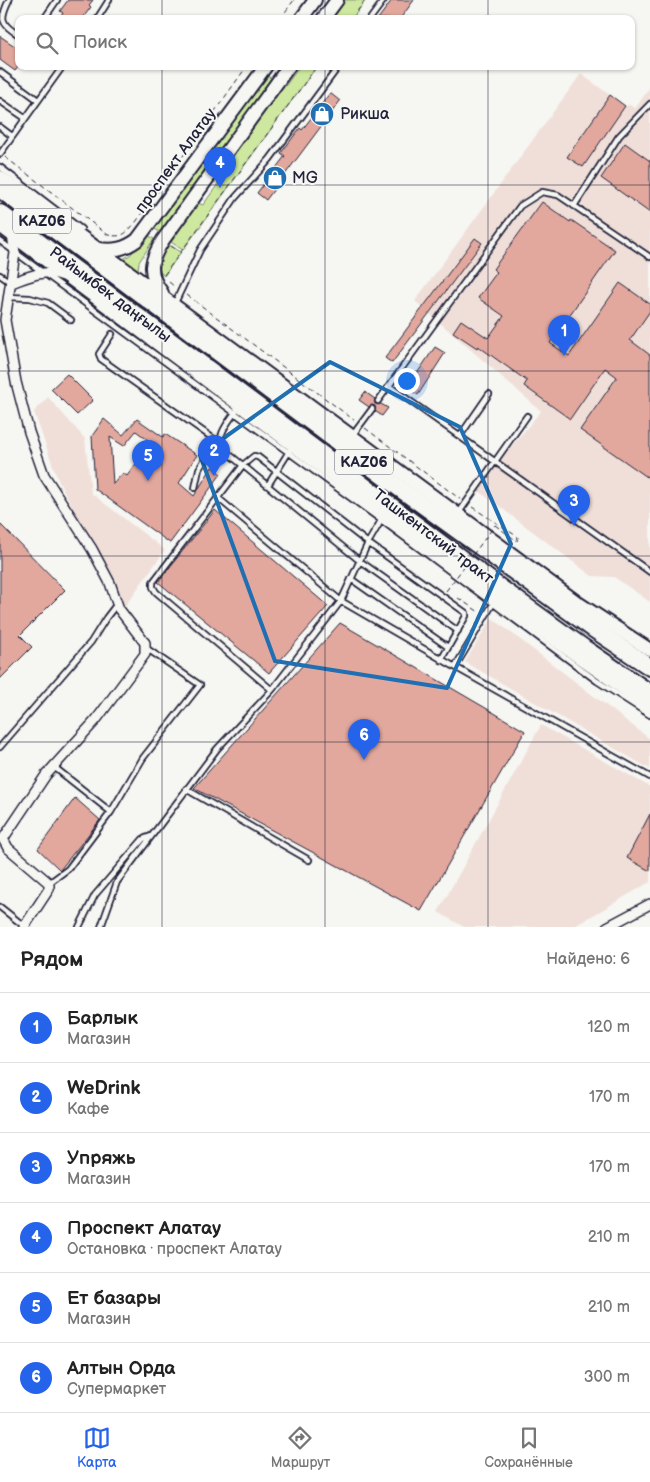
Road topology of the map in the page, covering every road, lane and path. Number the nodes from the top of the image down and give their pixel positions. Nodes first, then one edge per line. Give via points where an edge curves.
1 (9, 0) edge
2 (57, 0) edge
3 (109, 0) edge
4 (294, 0) edge
5 (315, 0) edge
6 (337, 0) edge
7 (365, 0) edge
8 (384, 0) edge
9 (47, 15) edge
10 (100, 15) edge
11 (283, 15) edge
12 (304, 15) edge
13 (327, 15) edge
14 (355, 15) edge
15 (373, 15) edge
16 (15, 32) edge
17 (60, 70) edge
18 (244, 70) edge
19 (263, 70) edge
20 (286, 70) edge
21 (313, 70) edge
22 (336, 70) edge
23 (0, 72) edge
24 (38, 100) junction
25 (0, 101) edge
26 (650, 104) edge
27 (25, 118) junction
28 (0, 127) edge
29 (12, 136) junction
30 (0, 153) edge
31 (0, 168) edge
32 (0, 177) edge
33 (0, 189) edge
34 (574, 206) junction
35 (0, 213) edge
36 (0, 226) edge
37 (11, 234) junction
38 (0, 241) edge
39 (170, 245) dead end
40 (91, 251) junction
41 (181, 252) junction
42 (15, 253) junction
43 (650, 257) edge
44 (43, 272) junction
45 (0, 275) edge
46 (11, 282) junction
47 (74, 282) junction
48 (180, 291) junction
49 (9, 297) junction
50 (171, 303) junction
51 (71, 320) dead end
52 (112, 334) dead end
53 (219, 377) joint
54 (389, 386) junction
55 (489, 394) dead end
56 (378, 401) dead end
57 (237, 409) junction
58 (372, 409) dead end
59 (527, 416) dead end
60 (360, 425) junction
61 (353, 434) junction
62 (460, 436) junction
63 (218, 442) junction
64 (290, 449) junction
65 (494, 461) junction
66 (243, 466) junction
67 (275, 471) junction
68 (268, 485) junction
69 (195, 488) dead end
70 (218, 498) junction
71 (466, 504) junction
72 (459, 513) junction
73 (383, 517) junction
74 (368, 542) junction
75 (360, 561) junction
76 (650, 572) edge
77 (351, 579) junction
78 (446, 591) dead end
79 (454, 596) dead end
80 (341, 601) junction
81 (495, 601) junction
82 (117, 604) junction
83 (485, 616) junction
84 (458, 631) junction
85 (448, 647) junction
86 (146, 648) junction
87 (650, 650) edge
88 (441, 660) junction
89 (455, 667) junction
90 (650, 667) edge
91 (272, 690) junction
92 (650, 692) edge
93 (650, 707) edge
94 (650, 716) edge
95 (0, 747) edge
96 (54, 767) junction
97 (650, 777) edge
98 (186, 789) junction
99 (111, 812) junction
100 (151, 836) junction
101 (3, 842) edge
102 (309, 860) dead end
103 (49, 883) junction
104 (650, 904) edge
105 (0, 907) edge
106 (24, 927) edge
107 (79, 927) edge
108 (101, 927) edge
109 (607, 927) edge

1 - 16 lane via 2,10 2,20
2 - 9 lane
3 - 10 lane
4 - 11 path
5 - 12 main road
6 - 13 main road
7 - 14 path
8 - 15 lane
17 - 24 lane
18 - 30 path via 136,222 118,237 108,235
19 - 40 main road, проспект Алатау via 138,240 118,250
20 - 50 main road via 155,253 152,274
21 - 41 path
22 - 48 lane via 270,159 236,198 200,250
23 - 24 lane
24 - 27 lane
25 - 27 lane
26 - 34 lane via 619,136
27 - 29 lane
28 - 29 lane
29 - 30 lane
31 - 40 lane via 88,234
32 - 40 main road
33 - 40 highway, Райымбек даңғылы / KАZ06
34 - 43 lane
34 - 54 lane via 558,195 542,192 520,206
35 - 53 highway, Райымбек даңғылы / KАZ06
36 - 37 main road
37 - 42 street
37 - 47 main road
38 - 42 lane
39 - 41 path
40 - 50 main road
40 - 90 highway, KАZ06 via 399,488
41 - 48 path via 164,276
42 - 44 lane
42 - 46 street
44 - 46 street
44 - 47 street via 58,274
44 - 57 lane
45 - 46 lane
46 - 49 street
47 - 57 main road
48 - 50 lane
48 - 60 path
49 - 51 lane via 48,303
49 - 82 street via 5,320 16,382 44,475 92,549
50 - 61 main road
52 - 63 lane via 99,354 101,359
53 - 92 highway, Ташкентский тракт / KАZ06 via 502,589
54 - 56 lane
54 - 62 lane
55 - 62 lane
57 - 63 lane
57 - 64 main road
58 - 60 lane
59 - 65 lane
60 - 61 lane
60 - 71 path
61 - 72 main road
62 - 65 lane
63 - 66 lane
63 - 69 lane via 199,469
64 - 67 lane
64 - 73 main road
65 - 71 lane
65 - 76 lane
66 - 67 lane via 254,456
66 - 68 lane
66 - 70 lane
67 - 68 lane
67 - 74 lane
68 - 75 lane
70 - 80 lane
70 - 91 lane via 153,582 153,587
71 - 72 lane
71 - 78 path, bridge via 518,537 517,541 495,525
72 - 87 main road via 578,603
73 - 74 lane
73 - 81 main road
74 - 75 lane
74 - 84 lane via 466,613
75 - 77 lane
75 - 84 lane
77 - 80 lane
77 - 85 lane
79 - 83 path
80 - 88 lane
80 - 91 lane
81 - 83 lane
81 - 93 main road
81 - 94 lane via 597,680
82 - 86 street
82 - 95 lane via 91,642
83 - 89 lane
84 - 85 lane
85 - 88 lane
86 - 96 street via 145,654 96,720
86 - 99 lane via 200,685 143,758
88 - 89 lane
89 - 97 lane
91 - 98 lane via 217,749
96 - 99 lane
96 - 101 street
98 - 100 lane
98 - 102 lane
99 - 103 lane via 68,870
100 - 107 lane via 143,839 95,895
100 - 108 lane via 117,882
101 - 103 street
103 - 106 street via 49,889
104 - 109 street
105 - 106 lane

